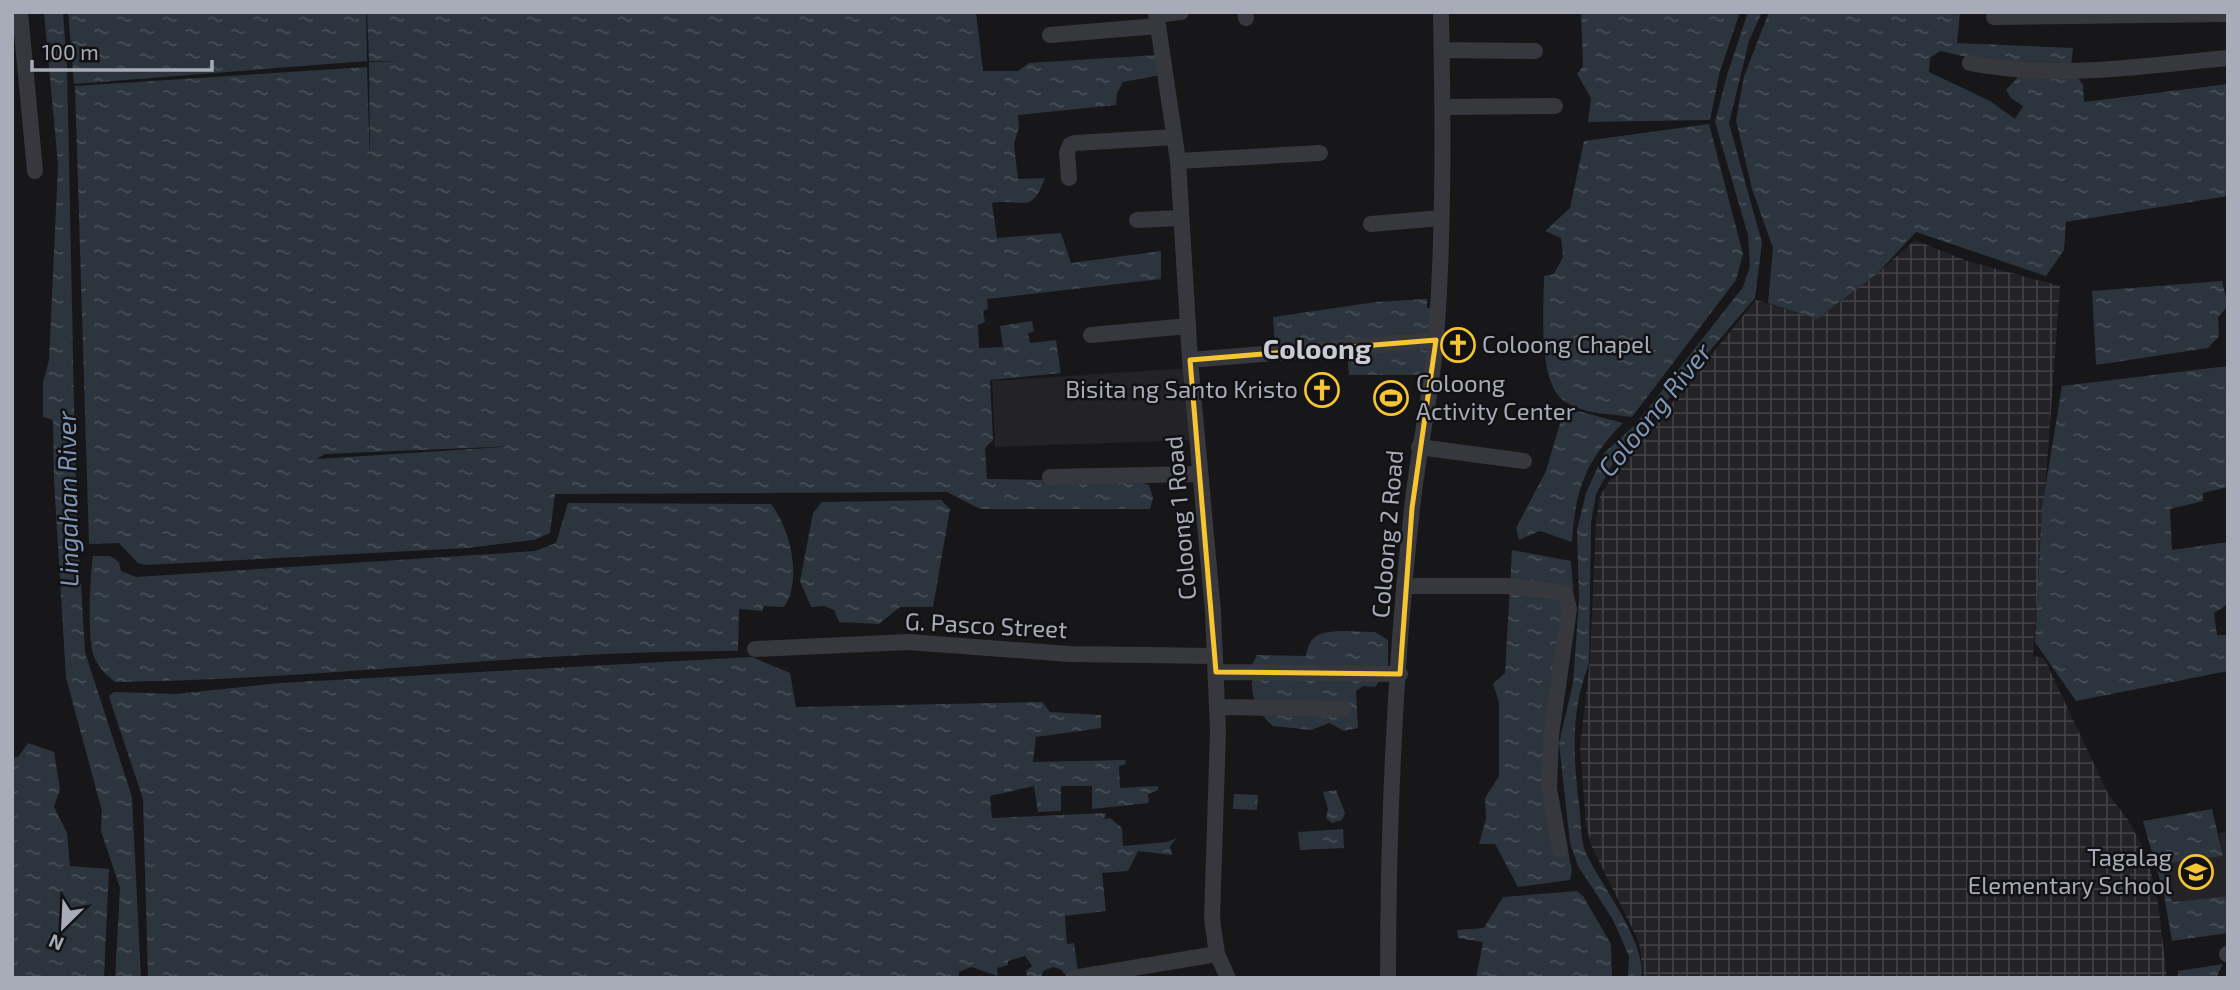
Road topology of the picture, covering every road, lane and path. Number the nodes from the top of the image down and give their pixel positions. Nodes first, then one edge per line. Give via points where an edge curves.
1 (20, 12) edge
2 (1181, 12) edge
3 (1441, 12) edge
4 (2228, 14) edge
5 (2013, 15) edge
6 (1994, 17) dead end
7 (1156, 18) edge
8 (1050, 35) dead end
9 (1442, 50) junction
10 (1535, 51) dead end
11 (2228, 58) edge
12 (1970, 63) dead end
13 (1555, 106) dead end
14 (1443, 107) junction
15 (1175, 137) junction
16 (1320, 153) dead end
17 (1178, 161) junction
18 (35, 171) dead end
19 (1069, 178) dead end
20 (1180, 218) junction
21 (1441, 218) junction
22 (1137, 220) dead end
23 (1371, 224) dead end
24 (1188, 326) junction
25 (1091, 335) dead end
26 (1436, 340) junction
27 (1190, 360) junction
28 (1419, 447) junction
29 (1524, 461) dead end
30 (1200, 474) junction
31 (1050, 477) dead end
32 (1404, 586) junction
33 (755, 649) dead end
34 (1215, 664) junction
35 (1400, 674) junction
36 (1217, 707) junction
37 (1344, 709) dead end
38 (1560, 850) dead end
39 (1217, 954) junction
40 (1073, 978) edge
41 (1228, 978) edge
42 (1388, 978) edge

1 - 18 street
2 - 7 street
3 - 9 street, Coloong 2 Road
4 - 5 street
5 - 6 street
7 - 8 street
7 - 15 street, Coloong 1 Road
9 - 10 street
9 - 14 street, Coloong 2 Road
11 - 12 street via 2087,71 2016,72
13 - 14 street
14 - 21 street, Coloong 2 Road
15 - 17 street, Coloong 1 Road
15 - 19 street via 1070,145
16 - 17 street
17 - 20 street, Coloong 1 Road
20 - 22 street
20 - 24 street, Coloong 1 Road
21 - 23 street
21 - 26 street, Coloong 2 Road
24 - 25 street
24 - 27 street, Coloong 1 Road
26 - 27 street
26 - 28 street, Coloong 2 Road
27 - 30 street, Coloong 1 Road
28 - 29 street
28 - 32 street, Coloong 2 Road
30 - 31 street
30 - 34 street, Coloong 1 Road
32 - 35 street, Coloong 2 Road
32 - 38 street via 1507,586 1565,593 1569,609 1551,735 1549,789
33 - 34 street, G. Pasco Street via 908,642
34 - 35 street, G. Pasco Street
34 - 36 street, Coloong 1 Road
35 - 42 street, Coloong 2 Road via 1388,879
36 - 37 street
36 - 39 street, Coloong 1 Road via 1212,919
39 - 40 street
39 - 41 street, Coloong 1 Road

